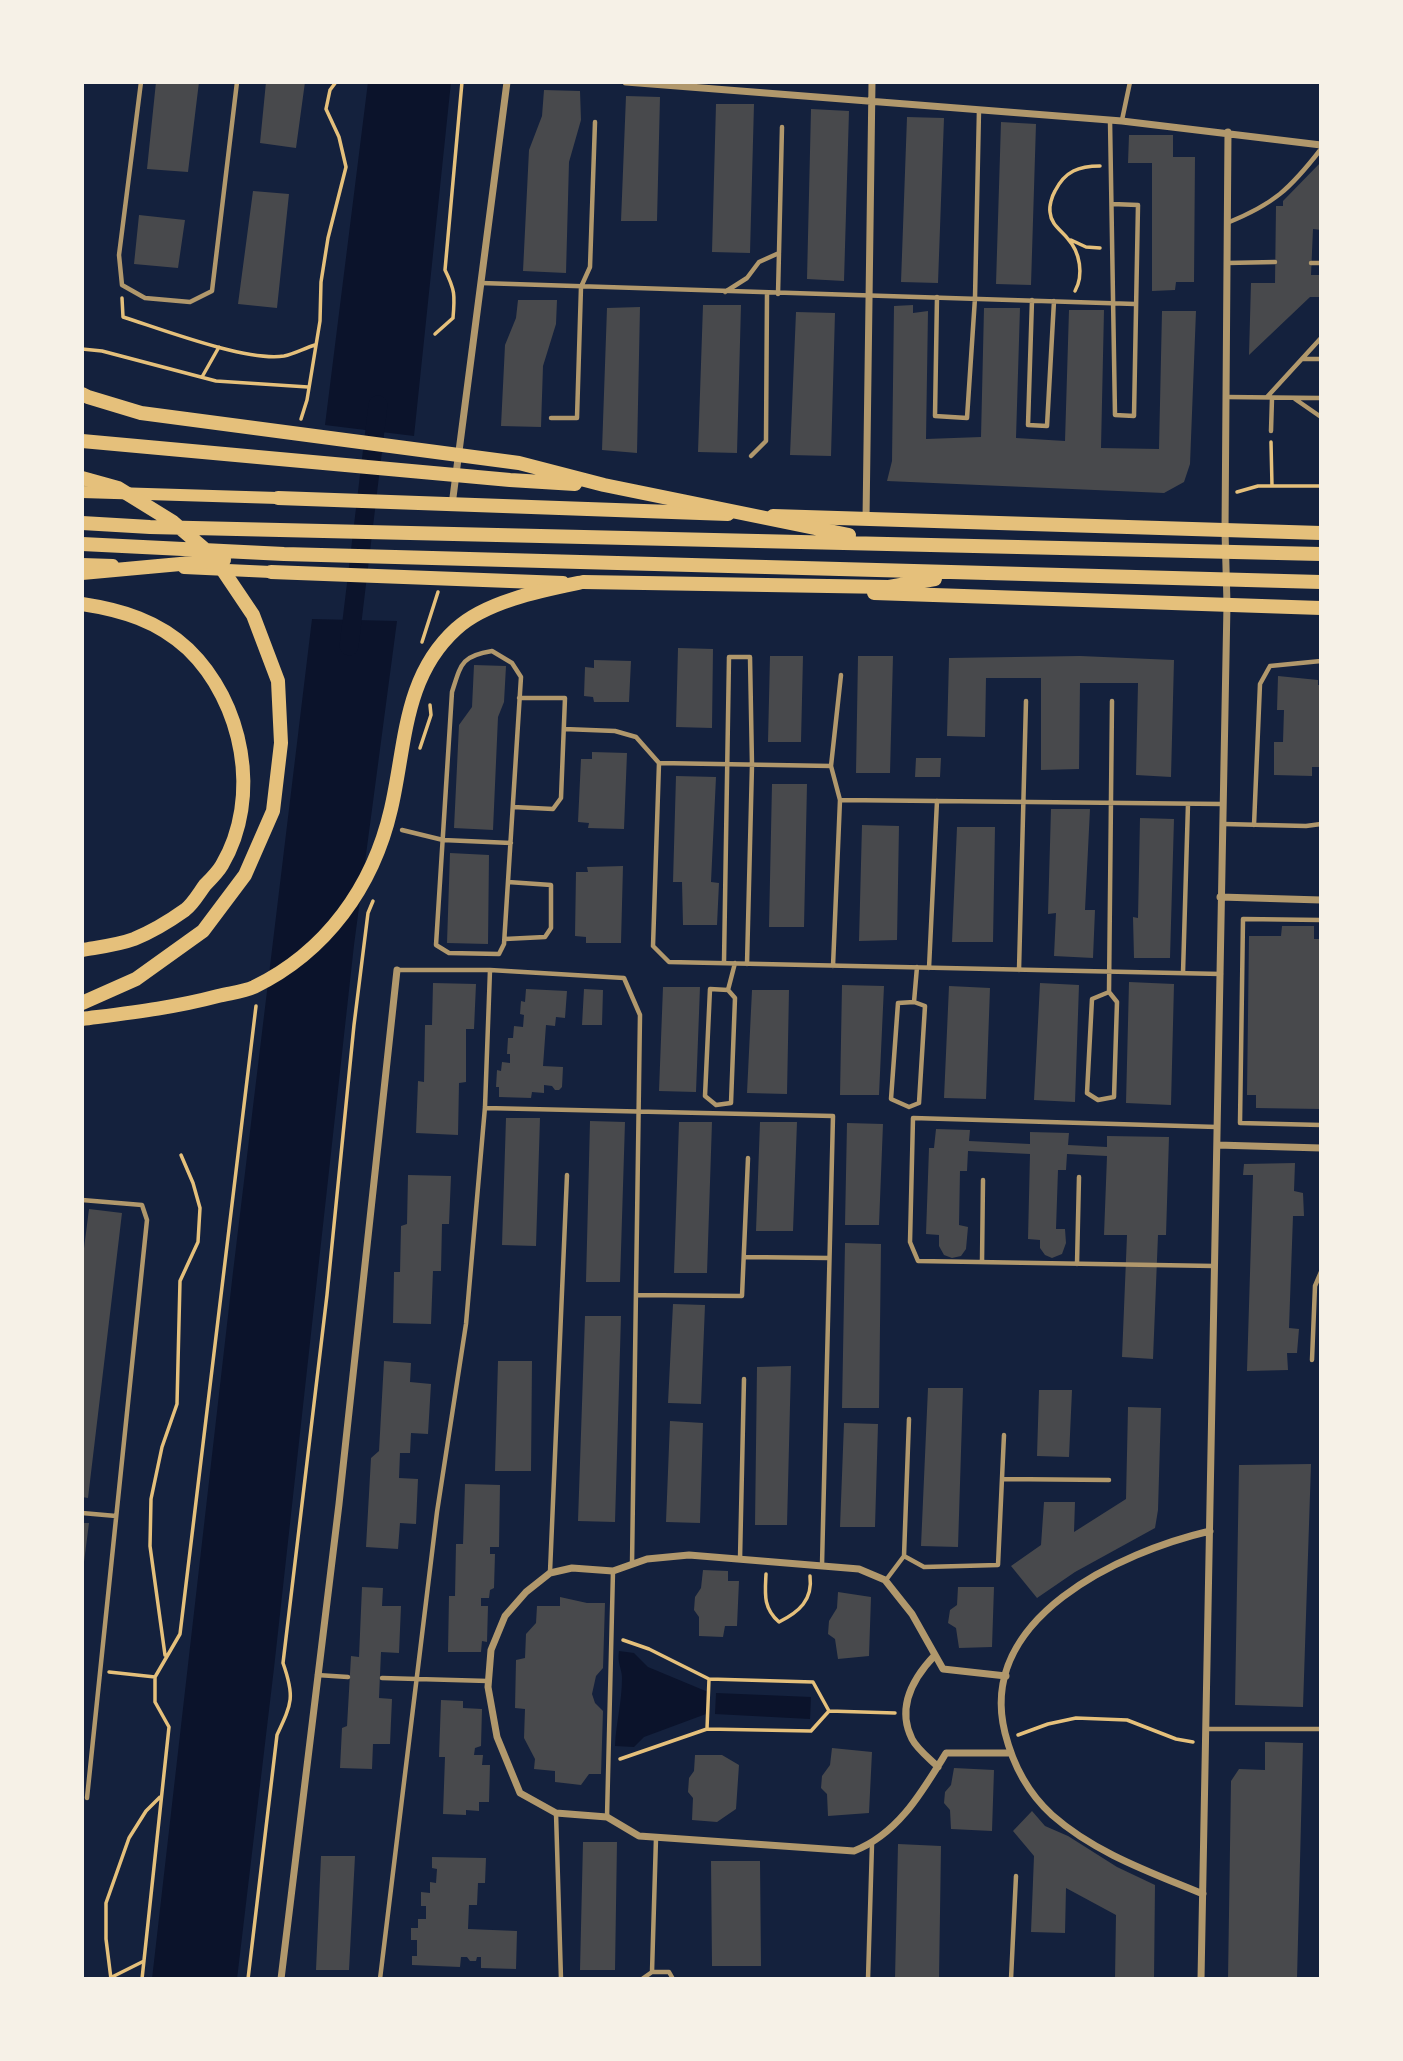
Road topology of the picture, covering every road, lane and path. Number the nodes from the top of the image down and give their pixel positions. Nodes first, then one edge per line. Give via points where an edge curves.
1 (141, 82) edge
2 (237, 82) edge
3 (336, 82) edge
4 (462, 82) edge
5 (507, 82) edge
6 (626, 82) edge
7 (872, 82) edge
8 (1130, 82) edge
9 (872, 102) junction
10 (979, 110) junction
11 (1110, 120) junction
12 (1122, 121) junction
13 (594, 122) dead end
14 (782, 127) dead end
15 (1228, 132) junction
16 (1321, 147) edge
17 (1112, 166) junction
18 (1112, 204) junction
19 (1226, 224) junction
20 (1069, 239) junction
21 (1113, 248) junction
22 (779, 253) junction
23 (1275, 262) dead end
24 (1311, 262) dead end
25 (1226, 263) junction
26 (1321, 263) edge
27 (480, 283) junction
28 (122, 285) junction
29 (582, 287) junction
30 (724, 292) junction
31 (767, 293) junction
32 (778, 294) junction
33 (869, 297) junction
34 (937, 297) junction
35 (975, 298) junction
36 (1032, 300) junction
37 (1054, 301) junction
38 (1069, 302) junction
39 (1113, 303) junction
40 (1135, 304) junction
41 (435, 334) dead end
42 (1321, 338) edge
43 (315, 345) junction
44 (219, 347) junction
45 (82, 349) edge
46 (1303, 359) junction
47 (1321, 359) edge
48 (202, 377) junction
49 (308, 387) junction
50 (82, 394) edge
51 (1225, 397) junction
52 (1269, 398) junction
53 (1294, 398) junction
54 (1321, 398) edge
55 (1321, 417) edge
56 (551, 418) dead end
57 (299, 425) dead end
58 (1271, 431) joint
59 (82, 441) edge
60 (751, 456) dead end
61 (82, 478) edge
62 (604, 485) junction
63 (1272, 486) junction
64 (1321, 486) edge
65 (82, 492) edge
66 (1225, 496) junction
67 (278, 498) joint
68 (452, 505) junction
69 (866, 519) junction
70 (82, 523) edge
71 (1225, 531) junction
72 (1321, 533) edge
73 (885, 542) junction
74 (82, 544) edge
75 (284, 554) junction
76 (1321, 554) edge
77 (82, 564) edge
78 (271, 572) joint
79 (82, 573) edge
80 (967, 574) junction
81 (442, 579) junction
82 (1321, 582) edge
83 (82, 604) edge
84 (1227, 604) junction
85 (1321, 608) edge
86 (421, 644) dead end
87 (1321, 661) edge
88 (841, 675) dead end
89 (519, 698) junction
90 (1026, 701) dead end
91 (1112, 701) dead end
92 (429, 703) dead end
93 (564, 729) junction
94 (419, 753) dead end
95 (659, 763) junction
96 (727, 764) junction
97 (752, 765) junction
98 (831, 766) junction
99 (840, 800) junction
100 (937, 801) junction
101 (1022, 802) junction
102 (1112, 803) junction
103 (1188, 804) junction
104 (1222, 804) junction
105 (513, 807) junction
106 (1223, 824) junction
107 (1321, 824) edge
108 (1254, 825) junction
109 (402, 830) dead end
110 (443, 840) junction
111 (511, 843) junction
112 (508, 882) junction
113 (376, 893) dead end
114 (1220, 897) junction
115 (1321, 900) edge
116 (1321, 920) edge
117 (505, 939) junction
118 (82, 950) edge
119 (724, 962) junction
120 (735, 963) junction
121 (747, 964) junction
122 (833, 966) junction
123 (917, 967) junction
124 (929, 968) junction
125 (397, 970) joint
126 (489, 970) junction
127 (1019, 970) junction
128 (1109, 972) junction
129 (1183, 973) junction
130 (1221, 974) junction
131 (728, 990) junction
132 (1109, 992) junction
133 (82, 1003) edge
134 (915, 1003) junction
135 (256, 1006) dead end
136 (82, 1019) edge
137 (485, 1108) junction
138 (639, 1110) junction
139 (1321, 1125) edge
140 (1217, 1127) junction
141 (1217, 1145) junction
142 (1321, 1148) edge
143 (181, 1155) dead end
144 (748, 1158) dead end
145 (567, 1175) dead end
146 (1079, 1177) dead end
147 (983, 1180) dead end
148 (82, 1200) edge
149 (744, 1257) junction
150 (829, 1258) junction
151 (982, 1262) junction
152 (1077, 1264) junction
153 (1215, 1266) junction
154 (1321, 1272) edge
155 (636, 1295) junction
156 (1312, 1360) dead end
157 (744, 1379) dead end
158 (909, 1419) dead end
159 (1004, 1435) dead end
160 (1002, 1479) junction
161 (1109, 1480) dead end
162 (82, 1513) edge
163 (116, 1516) junction
164 (1210, 1531) junction
165 (904, 1556) junction
166 (740, 1559) junction
167 (766, 1561) junction
168 (632, 1564) junction
169 (808, 1565) junction
170 (822, 1566) junction
171 (613, 1570) junction
172 (550, 1573) junction
173 (885, 1580) junction
174 (611, 1637) junction
175 (935, 1655) junction
176 (166, 1656) junction
177 (100, 1671) junction
178 (317, 1675) junction
179 (348, 1676) dead end
180 (1006, 1676) junction
181 (155, 1677) junction
182 (382, 1678) dead end
183 (416, 1679) junction
184 (709, 1679) junction
185 (488, 1681) junction
186 (829, 1711) junction
187 (904, 1713) junction
188 (707, 1729) junction
189 (1206, 1729) junction
190 (1321, 1729) edge
191 (1006, 1739) junction
192 (1205, 1744) junction
193 (1010, 1753) junction
194 (608, 1763) junction
195 (938, 1767) junction
196 (162, 1796) junction
197 (87, 1798) dead end
198 (556, 1813) junction
199 (607, 1817) junction
200 (656, 1838) junction
201 (872, 1844) junction
202 (1016, 1876) dead end
203 (1203, 1894) junction
204 (145, 1961) junction
205 (652, 1972) junction
206 (112, 1978) edge
207 (142, 1979) edge
208 (248, 1979) edge
209 (281, 1979) edge
210 (380, 1979) edge
211 (561, 1979) edge
212 (642, 1979) edge
213 (673, 1979) edge
214 (869, 1979) edge
215 (1011, 1979) edge
216 (1201, 1979) edge

1 - 28 lane via 119,255
2 - 28 lane via 212,291 190,302 145,298
3 - 43 path via 326,109 346,167 328,238
4 - 41 path via 445,270 456,290 453,318
5 - 27 street
6 - 9 street
7 - 9 street
8 - 12 lane
9 - 10 street
9 - 33 street
10 - 11 street
10 - 35 lane
11 - 12 street
11 - 17 lane
12 - 15 street
13 - 29 lane via 590,267
14 - 22 lane
15 - 16 street
15 - 19 street
16 - 19 lane via 1283,192 1259,210
17 - 18 lane
17 - 20 path via 1087,166 1062,177 1050,212 1055,227
18 - 21 lane
18 - 40 lane via 1138,205
19 - 25 street
20 - 21 path via 1086,247
20 - 38 path via 1080,270
21 - 39 lane
22 - 30 lane via 759,262 747,278
22 - 32 lane
23 - 25 lane
24 - 26 lane
25 - 51 street
27 - 29 lane
27 - 68 street
28 - 44 path via 123,317
29 - 30 lane
29 - 56 lane via 577,418
30 - 31 lane
31 - 32 lane
31 - 60 lane via 766,440
32 - 33 lane
33 - 34 lane
33 - 69 street
34 - 35 lane
34 - 35 lane via 935,416 967,418
35 - 36 lane
36 - 37 lane
36 - 37 lane via 1028,425 1047,426
37 - 38 lane
38 - 39 lane
39 - 40 lane
39 - 40 lane via 1115,415 1134,416
42 - 46 lane
43 - 44 path via 283,356
43 - 49 path
44 - 48 path
45 - 48 path
46 - 47 lane
46 - 52 lane
48 - 49 path
49 - 57 path
50 - 62 main road via 141,413 519,463
51 - 52 lane
51 - 66 street
52 - 53 lane
52 - 58 lane
53 - 54 lane
53 - 55 lane
58 - 63 path
59 - 62 main road
61 - 133 main road via 118,488 173,522 214,557 253,615 278,681 281,743 273,811 245,875 203,931 136,979
62 - 73 main road
63 - 64 path
63 - 66 path
65 - 67 main road
66 - 71 street
67 - 68 main road
68 - 69 main road
69 - 71 main road
70 - 73 main road
71 - 72 main road
71 - 84 street
73 - 76 main road
74 - 75 main road
75 - 79 main road
75 - 80 main road
77 - 78 main road
78 - 81 main road
80 - 82 main road
80 - 136 main road via 889,587 583,582 486,610 457,628 429,658 414,692 391,810 373,868 345,913 307,955 252,988 175,1007
81 - 84 main road
81 - 86 path
83 - 118 main road via 116,609 147,621 188,650 212,678 232,714 243,783 232,843 222,866 187,908 134,939
84 - 85 main road
84 - 104 street
87 - 108 lane via 1270,666 1260,684
88 - 98 lane
89 - 93 lane via 565,698
89 - 105 lane
89 - 110 lane via 521,677 512,663 492,651 473,654 461,664 452,692
90 - 101 lane
91 - 102 lane
92 - 94 path via 431,715
93 - 95 lane via 615,731 636,737
93 - 105 lane via 561,798 553,809
95 - 96 lane
95 - 119 lane via 653,946 670,962
96 - 97 lane
96 - 97 lane via 729,657 750,657
96 - 119 lane
97 - 98 lane
97 - 121 lane
98 - 99 lane
99 - 100 lane
99 - 122 lane
100 - 101 lane
100 - 124 lane
101 - 102 lane
101 - 127 lane
102 - 103 lane
102 - 128 lane
103 - 104 lane
103 - 129 lane
104 - 106 street
105 - 111 lane
106 - 108 lane
106 - 114 street
107 - 108 lane
109 - 110 lane
110 - 111 lane
110 - 117 lane via 436,945 449,953 499,954
111 - 112 lane
112 - 117 lane
112 - 117 lane via 551,885 551,928 545,937
113 - 208 path via 368,913 354,1025 282,1663 292,1687 289,1708 276,1735
114 - 115 street
114 - 130 street
116 - 139 lane via 1242,919 1240,1123
119 - 120 lane
120 - 121 lane
120 - 131 lane
121 - 122 lane
122 - 123 lane
123 - 124 lane
123 - 134 lane
124 - 127 lane
125 - 126 lane
125 - 178 street
126 - 137 lane
126 - 138 lane via 624,978 640,1015
127 - 128 lane
128 - 129 lane
128 - 132 lane
129 - 130 lane
130 - 140 street
131 - 131 lane via 710,989 705,1097 716,1105 731,1103 735,998
132 - 132 lane via 1117,1002 1114,1097 1098,1100 1087,1093 1093,999
134 - 134 lane via 898,1003 891,1099 909,1107 919,1103 925,1006
135 - 176 path via 180,1634
137 - 138 lane
137 - 183 lane via 466,1324
138 - 150 lane via 833,1116
138 - 155 lane
140 - 141 street
140 - 151 lane via 913,1118 910,1242 918,1261
141 - 142 street
141 - 153 street
143 - 176 path via 200,1208 198,1242 180,1281 177,1404 151,1499 150,1546
144 - 149 lane
145 - 172 lane
146 - 152 lane
147 - 151 lane
148 - 163 lane via 142,1205 147,1220
149 - 150 lane
149 - 155 lane via 742,1296
150 - 170 lane
151 - 152 lane
152 - 153 lane
153 - 164 street
154 - 156 lane via 1315,1286
155 - 168 lane
157 - 166 lane
158 - 165 lane
159 - 160 lane
160 - 161 lane
160 - 165 lane via 998,1566 924,1567
162 - 163 lane
163 - 177 lane
164 - 180 street via 1185,1536 1083,1582 1030,1628 1014,1652
164 - 189 street
165 - 173 lane
166 - 167 street
166 - 168 street via 689,1555
167 - 169 street
167 - 169 path via 765,1595 770,1615 779,1622 796,1614 808,1600
168 - 171 street
169 - 170 street
170 - 173 street via 859,1569
171 - 172 street via 572,1568
171 - 174 lane
172 - 185 street via 505,1616 491,1650
173 - 175 street via 912,1614
174 - 184 path via 649,1649
174 - 194 lane
175 - 180 street via 943,1669
175 - 187 street via 909,1690
176 - 181 path
177 - 181 path
177 - 197 lane
178 - 179 lane
178 - 209 street
180 - 191 street via 1000,1700
181 - 196 path via 155,1702 169,1727
182 - 183 lane
183 - 185 lane
183 - 210 lane
184 - 186 path via 813,1682
184 - 188 path
185 - 198 street via 497,1737 520,1793
186 - 187 path
186 - 188 path via 811,1731
187 - 195 street via 912,1740
188 - 194 path
189 - 190 lane
189 - 192 street
191 - 192 path via 1076,1718 1128,1720 1177,1739
191 - 193 street
192 - 203 street
193 - 195 street via 946,1753
193 - 203 street via 1022,1780 1052,1814 1099,1850
194 - 199 lane
195 - 201 street via 917,1801
196 - 204 path
196 - 206 path via 129,1838 106,1903
198 - 199 street
198 - 211 lane
199 - 200 street via 639,1836
200 - 201 street via 854,1851
200 - 205 lane
201 - 214 lane
202 - 215 lane
203 - 216 street
204 - 206 path
204 - 207 path
205 - 212 lane
205 - 213 lane via 669,1972

